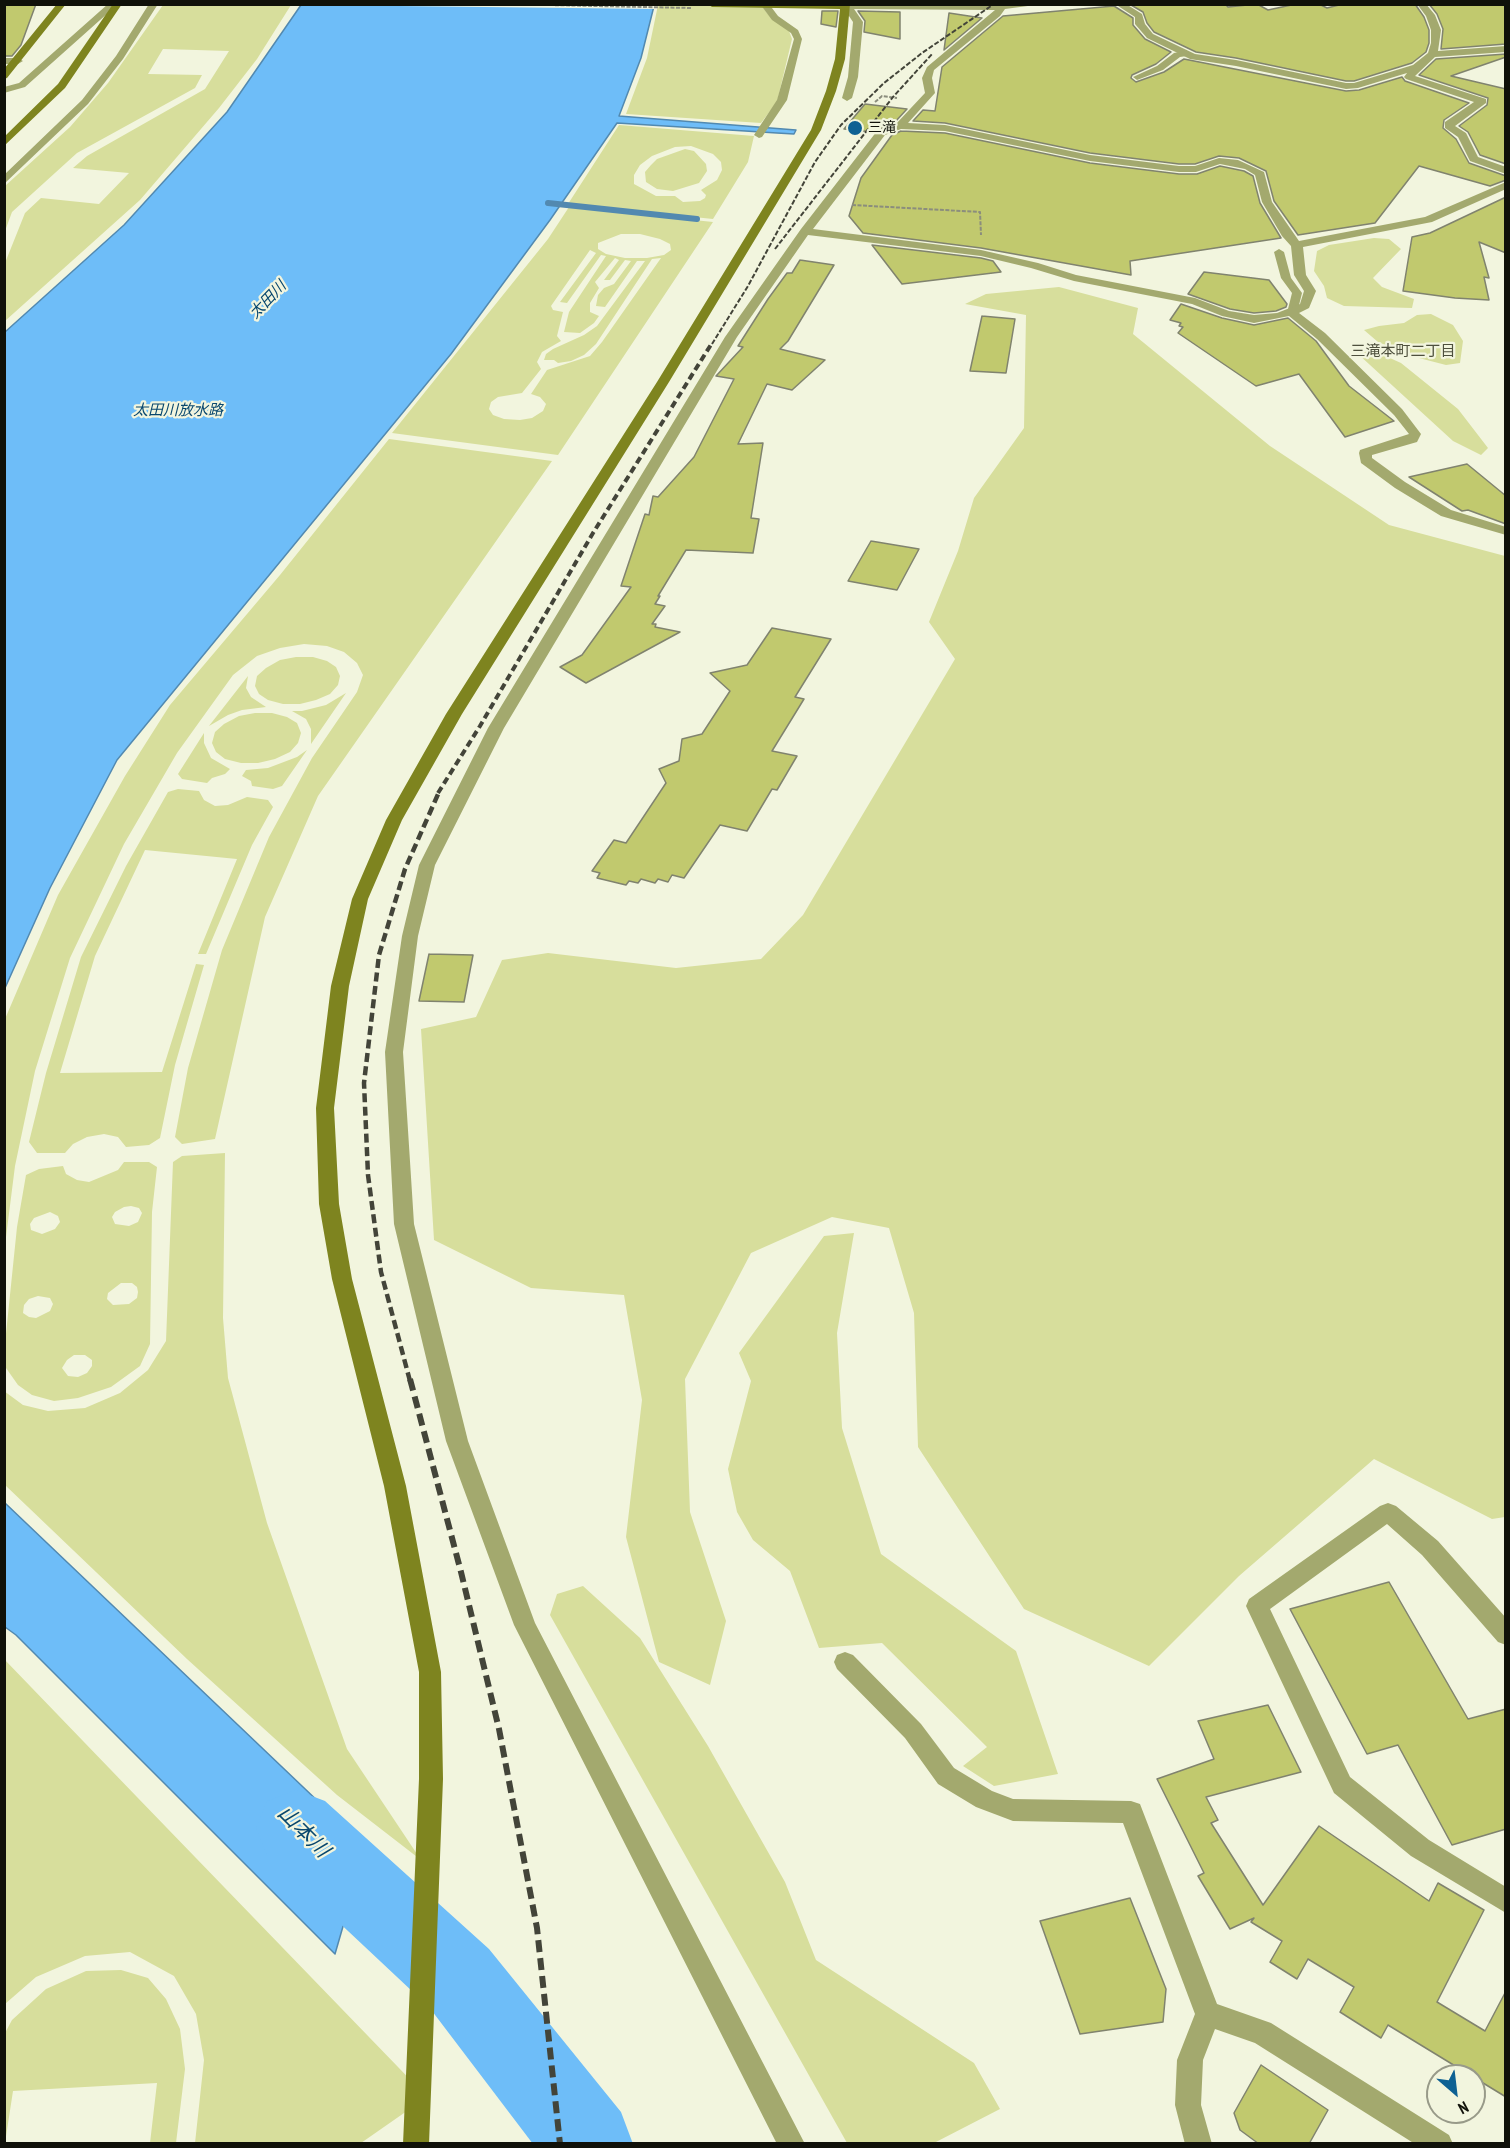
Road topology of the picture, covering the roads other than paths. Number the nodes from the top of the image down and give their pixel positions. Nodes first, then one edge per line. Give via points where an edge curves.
1 (62, 4) edge
2 (116, 4) edge
3 (154, 4) edge
4 (711, 4) edge
5 (764, 4) edge
6 (1039, 4) edge
7 (1119, 4) edge
8 (1421, 4) edge
9 (845, 5) edge
10 (1001, 8) junction
11 (1506, 49) edge
12 (1184, 54) junction
13 (1432, 54) junction
14 (4, 61) edge
15 (18, 62) junction
16 (1416, 67) junction
17 (4, 76) edge
18 (1137, 77) dead end
19 (4, 90) edge
20 (847, 98) dead end
21 (900, 126) junction
22 (759, 135) dead end
23 (4, 143) edge
24 (1506, 171) edge
25 (4, 181) edge
26 (1506, 185) edge
27 (805, 231) junction
28 (1297, 244) junction
29 (1279, 252) dead end
30 (1292, 313) junction
31 (1506, 531) edge
32 (1506, 1635) edge
33 (845, 1662) dead end
34 (1506, 1901) edge
35 (1208, 2014) junction
36 (416, 2144) edge
37 (792, 2144) edge
38 (1199, 2144) edge
39 (1440, 2144) edge

1 - 15 street
2 - 19 street via 22,85
2 - 23 street via 62,86
3 - 25 lane via 85,102
4 - 9 street
5 - 22 lane via 798,39 782,100
6 - 10 street
7 - 12 street via 1140,16 1140,24 1150,36
8 - 13 street via 1436,30
9 - 10 street
9 - 20 street via 858,22
9 - 36 street via 840,59 816,130 454,714 394,820 360,899 342,975 325,1108 329,1204 342,1280 395,1486 430,1672 431,1779
10 - 21 street via 930,69 930,93
11 - 13 street
12 - 16 street via 1346,86
12 - 18 lane
13 - 16 street
14 - 15 street
15 - 17 street
16 - 24 street via 1409,77 1482,101 1449,124 1450,128 1462,135 1474,159
21 - 27 street via 881,133
21 - 28 street via 945,128 1090,158 1179,169 1234,162 1260,174 1267,202
26 - 28 street via 1428,220
27 - 30 street via 981,253 1074,278 1195,301 1226,314 1254,319
27 - 37 street via 731,337 496,728 427,865 410,936 394,1052 404,1224 465,1463 525,1625
28 - 30 street via 1300,275 1310,291 1305,306
29 - 30 lane via 1286,278 1297,293
30 - 31 street via 1321,336 1415,434 1412,439 1365,453 1366,460 1446,513
32 - 34 street via 1430,1548 1388,1512 1257,1606 1342,1785 1420,1848
33 - 35 street via 913,1731 946,1776 984,1798 1013,1810 1131,1812
35 - 38 street via 1190,2060 1188,2105
35 - 39 street via 1262,2032

